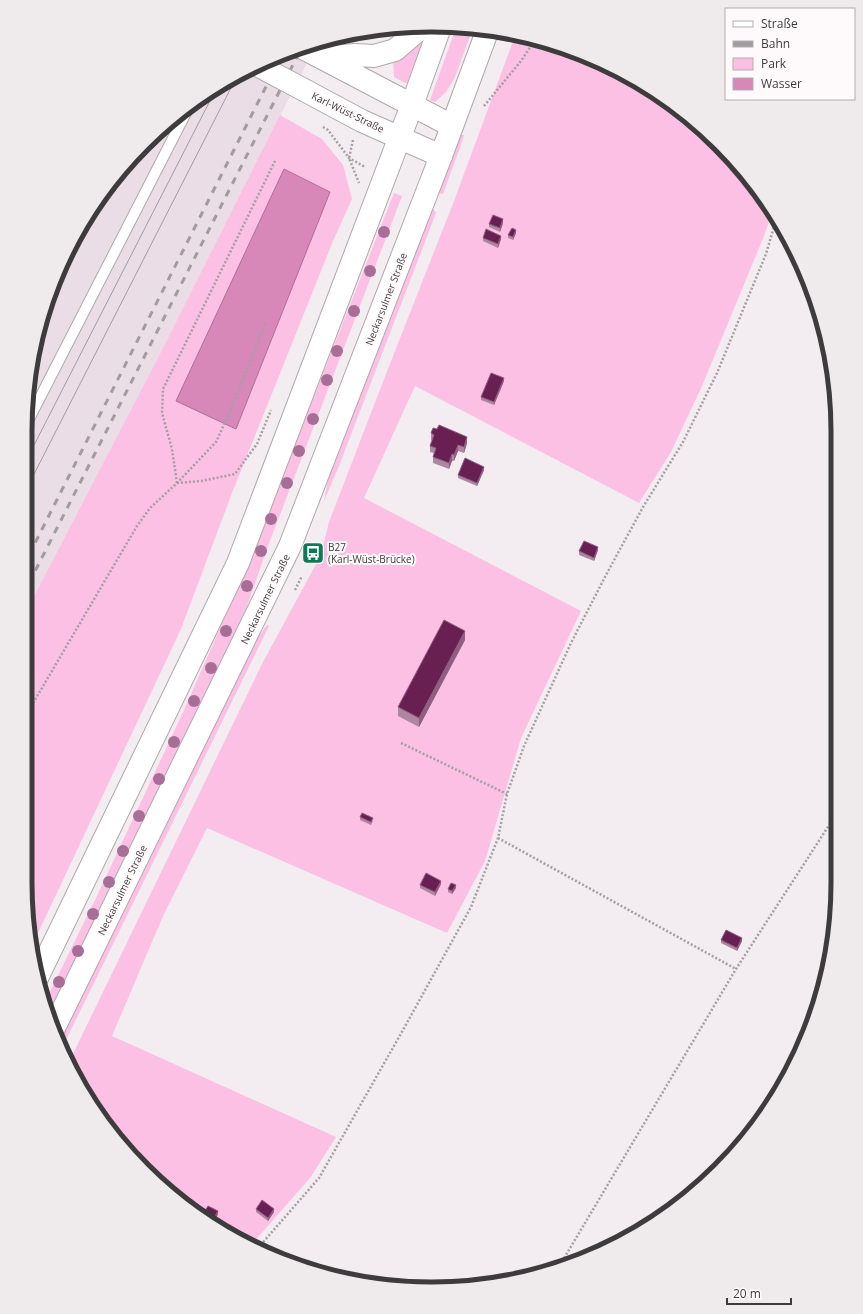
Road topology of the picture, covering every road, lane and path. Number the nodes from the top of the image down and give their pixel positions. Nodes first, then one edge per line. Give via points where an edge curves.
1 (438, 32) edge
2 (415, 33) edge
3 (486, 35) edge
4 (532, 45) edge
5 (309, 51) edge
6 (323, 58) junction
7 (264, 69) edge
8 (412, 105) junction
9 (480, 110) dead end
10 (183, 119) edge
11 (362, 121) junction
12 (322, 126) dead end
13 (452, 126) junction
14 (399, 137) junction
15 (441, 156) junction
16 (349, 158) junction
17 (275, 161) dead end
18 (361, 187) dead end
19 (774, 227) edge
20 (266, 322) dead end
21 (273, 404) dead end
22 (33, 409) edge
23 (177, 483) junction
24 (32, 703) edge
25 (401, 743) dead end
26 (507, 794) junction
27 (831, 822) edge
28 (498, 838) junction
29 (42, 968) edge
30 (736, 969) junction
31 (57, 1022) edge
32 (262, 1244) edge
33 (563, 1260) edge

1 - 8 main road
2 - 6 main road via 395,50 374,56
3 - 13 main road, Neckarsulmer Straße
4 - 9 path via 517,67
5 - 6 main road
6 - 8 main road
7 - 11 main road, Karl-Wüst-Straße, bridge
8 - 13 main road
8 - 14 main road
10 - 22 lane
11 - 14 main road, Karl-Wüst-Straße
11 - 16 path via 352,142
12 - 16 path via 328,130
13 - 15 main road, Neckarsulmer Straße
14 - 15 main road, Karl-Wüst-Straße
14 - 29 main road via 238,563
15 - 31 main road, Neckarsulmer Straße via 290,546
16 - 18 path
17 - 23 path via 163,389 162,413 172,449
19 - 26 path via 766,254 717,373 683,442 643,507 571,643 524,746
20 - 23 path via 216,442
21 - 23 path via 257,444 235,474
23 - 24 path via 150,508 137,526
25 - 26 path
26 - 28 path
27 - 30 path
28 - 30 path
28 - 32 path via 471,907 319,1178
30 - 33 path

